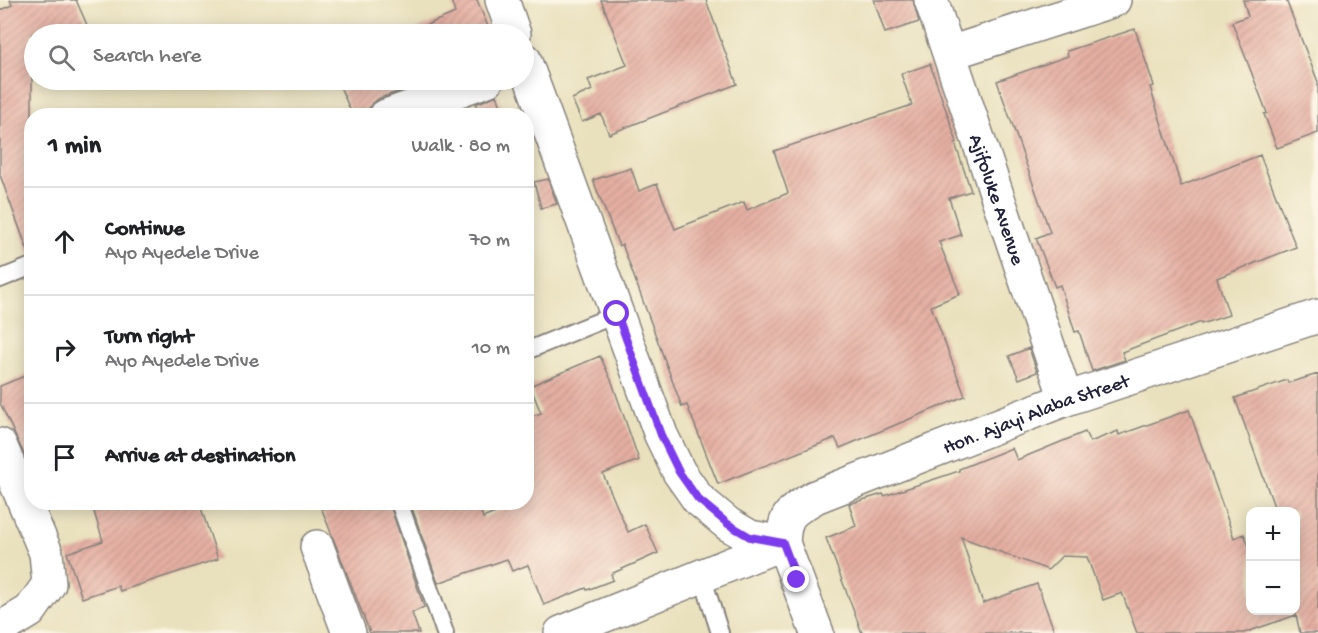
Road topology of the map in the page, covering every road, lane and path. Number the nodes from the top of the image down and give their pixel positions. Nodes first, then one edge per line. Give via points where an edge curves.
1 (502, 0) edge
2 (931, 0) edge
3 (1114, 0) edge
4 (510, 24) edge
5 (950, 53) junction
6 (459, 90) edge
7 (534, 90) edge
8 (408, 108) edge
9 (24, 269) edge
10 (0, 279) edge
11 (617, 314) junction
12 (1318, 316) edge
13 (534, 348) edge
14 (1066, 399) junction
15 (0, 445) edge
16 (24, 501) edge
17 (28, 510) edge
18 (402, 510) edge
19 (783, 543) junction
20 (317, 547) dead end
21 (702, 576) junction
22 (0, 629) edge
23 (349, 633) edge
24 (445, 633) edge
25 (561, 633) edge
26 (720, 633) edge
27 (817, 633) edge

1 - 4 street
2 - 5 street, Ajifoluke Avenue
3 - 5 street
5 - 14 street, Ajifoluke Avenue
6 - 8 street
7 - 11 street
9 - 10 lane
11 - 13 lane
11 - 19 street via 661,435 698,499 750,537
12 - 14 street, Hon. Ajayi Alaba Street
14 - 19 street, Hon. Ajayi Alaba Street via 815,496 792,510 784,523
15 - 16 street
17 - 22 street via 46,553 49,584 30,611
18 - 24 lane
19 - 21 street
19 - 27 street
20 - 23 street
21 - 25 street
21 - 26 lane

